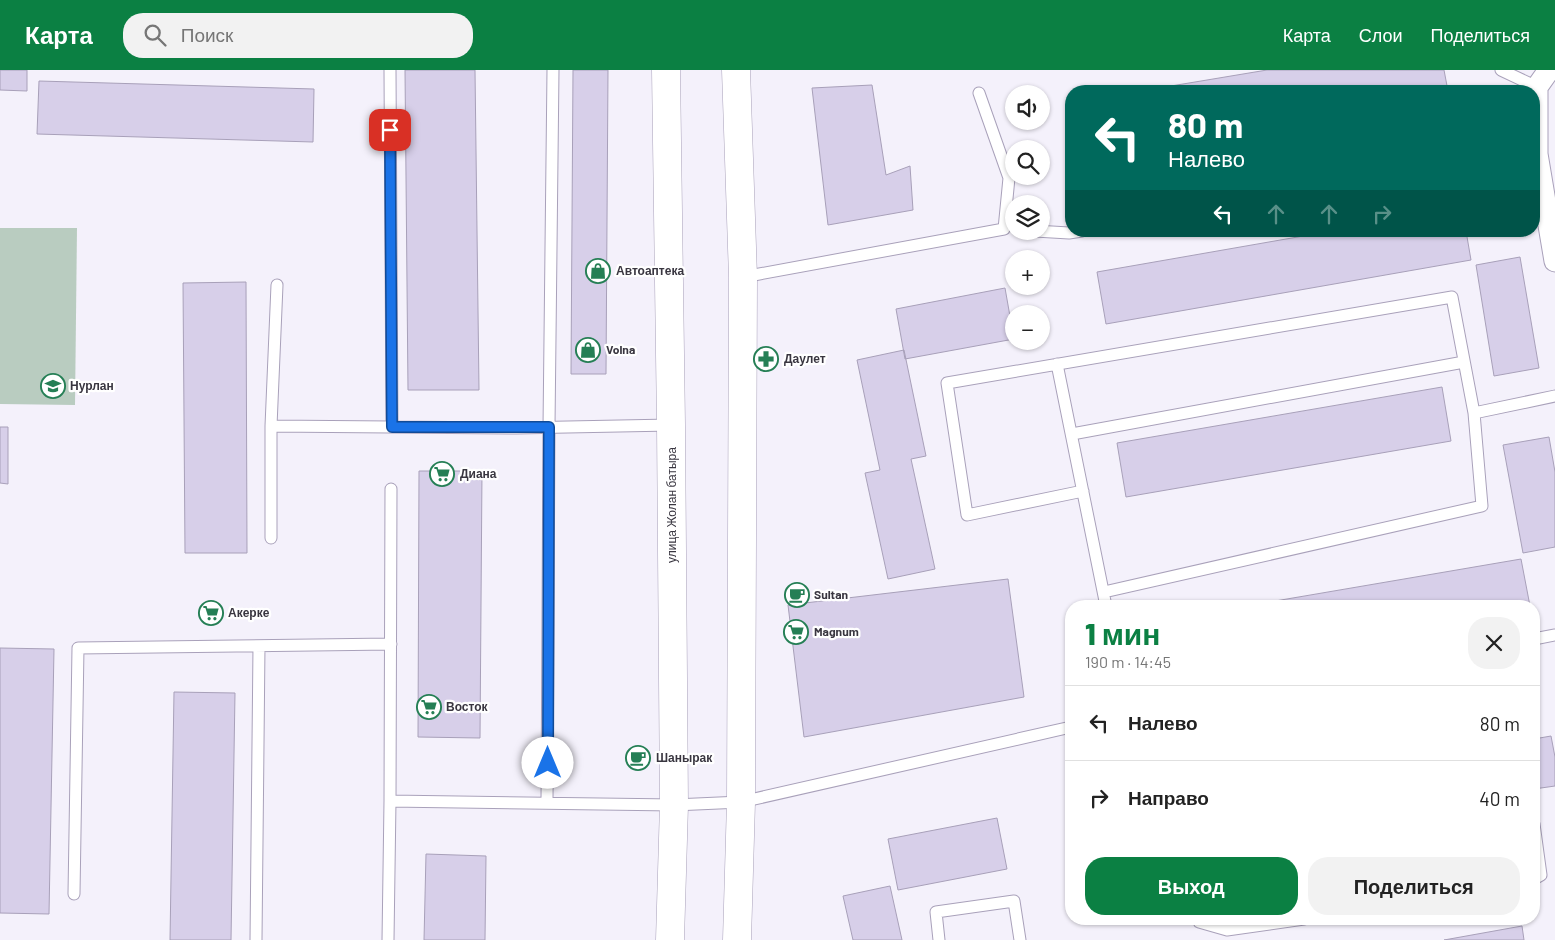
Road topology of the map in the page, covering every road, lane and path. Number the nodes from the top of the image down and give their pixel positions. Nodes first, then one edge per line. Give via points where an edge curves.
1 (390, 70) edge
2 (553, 70) edge
3 (666, 70) edge
4 (736, 70) edge
5 (1501, 70) edge
6 (1550, 70) edge
7 (1533, 85) edge
8 (1539, 85) edge
9 (979, 93) dead end
10 (1540, 177) edge
11 (1009, 195) edge
12 (1005, 231) edge
13 (1050, 232) edge
14 (1065, 234) edge
15 (1555, 261) edge
16 (744, 277) junction
17 (277, 284) dead end
18 (1464, 362) junction
19 (1057, 364) junction
20 (1555, 396) edge
21 (1474, 413) junction
22 (671, 425) junction
23 (271, 426) junction
24 (392, 427) junction
25 (549, 427) junction
26 (1072, 434) junction
27 (391, 489) dead end
28 (1083, 491) junction
29 (271, 538) dead end
30 (1104, 592) junction
31 (1105, 600) edge
32 (1555, 635) edge
33 (1540, 638) edge
34 (391, 644) junction
35 (258, 646) junction
36 (1065, 728) edge
37 (390, 801) junction
38 (741, 802) junction
39 (548, 803) junction
40 (674, 805) junction
41 (74, 894) dead end
42 (1210, 925) edge
43 (1262, 925) edge
44 (256, 940) edge
45 (388, 940) edge
46 (670, 940) edge
47 (737, 940) edge
48 (939, 940) edge
49 (1020, 940) edge

1 - 24 lane
2 - 25 lane
3 - 22 street, улица Жолан батыра
4 - 16 street
5 - 7 lane
6 - 8 street
9 - 11 lane via 1009,178
10 - 15 street
12 - 16 lane
13 - 14 lane
16 - 38 street
17 - 23 lane
18 - 19 lane via 1452,297
18 - 21 lane
18 - 26 lane
19 - 26 lane
19 - 28 lane via 947,383 967,515
20 - 21 lane
21 - 30 lane via 1482,506
22 - 25 lane
22 - 40 street, улица Жолан батыра
23 - 24 lane
23 - 29 lane
24 - 25 lane
25 - 39 lane
26 - 28 lane
27 - 34 lane
28 - 30 lane
30 - 31 lane
32 - 33 lane
34 - 35 lane
34 - 37 lane
35 - 41 lane via 78,648
35 - 44 lane
36 - 38 lane
37 - 39 lane
37 - 45 lane
38 - 40 lane
38 - 47 street
39 - 40 lane
40 - 46 street, улица Жолан батыра
42 - 43 lane via 1227,930
48 - 49 lane via 936,912 1014,901

